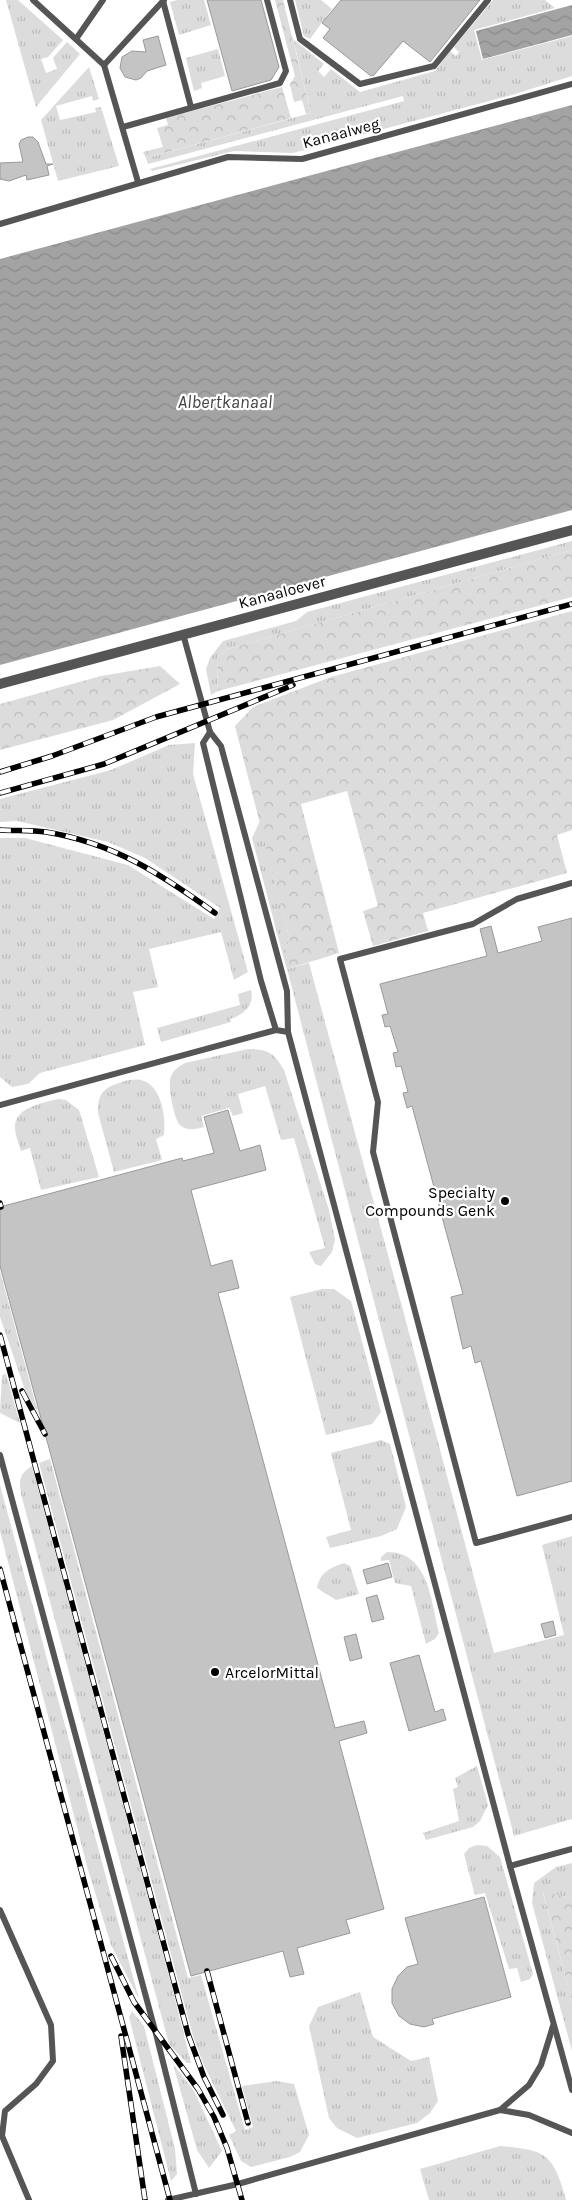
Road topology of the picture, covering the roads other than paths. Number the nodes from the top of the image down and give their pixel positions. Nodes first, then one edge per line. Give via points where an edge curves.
1 (33, 0) edge
2 (103, 0) edge
3 (267, 0) edge
4 (290, 0) edge
5 (488, 0) edge
6 (163, 1) edge
7 (76, 39) junction
8 (104, 65) junction
9 (572, 84) edge
10 (191, 107) junction
11 (123, 127) junction
12 (138, 182) junction
13 (0, 224) edge
14 (572, 530) edge
15 (183, 634) junction
16 (0, 684) edge
17 (210, 732) junction
18 (572, 883) edge
19 (276, 1030) junction
20 (288, 1032) junction
21 (0, 1105) edge
22 (0, 1455) edge
23 (572, 1517) edge
24 (572, 1849) edge
25 (510, 1866) junction
26 (0, 1910) edge
27 (554, 2025) junction
28 (572, 2090) edge
29 (500, 2110) junction
30 (572, 2134) edge
31 (196, 2194) junction
32 (28, 2200) edge
33 (168, 2200) edge

1 - 7 lane
2 - 7 lane
3 - 10 lane via 286,71 280,83
4 - 5 lane via 300,38 360,84 434,66
6 - 8 lane
6 - 10 lane
7 - 8 lane
8 - 11 lane
9 - 12 lane, Kanaalweg via 302,159 228,157
10 - 11 lane
11 - 12 lane
12 - 13 lane, Kanaalweg
14 - 15 street, Kanaaloever
15 - 16 street, Kanaaloever
15 - 17 lane
17 - 19 lane via 203,743
17 - 20 lane via 221,746 287,991
18 - 23 lane via 517,899 473,924 340,959 378,1102 373,1152 476,1543
19 - 20 lane
19 - 21 lane
20 - 25 lane
22 - 31 lane via 151,2014
24 - 25 lane
25 - 27 lane
26 - 32 lane via 51,2026 53,2061 36,2084 4,2111 2,2136
27 - 28 lane
27 - 29 lane via 540,2064 528,2085
29 - 30 lane via 530,2115
29 - 31 lane
31 - 33 lane

